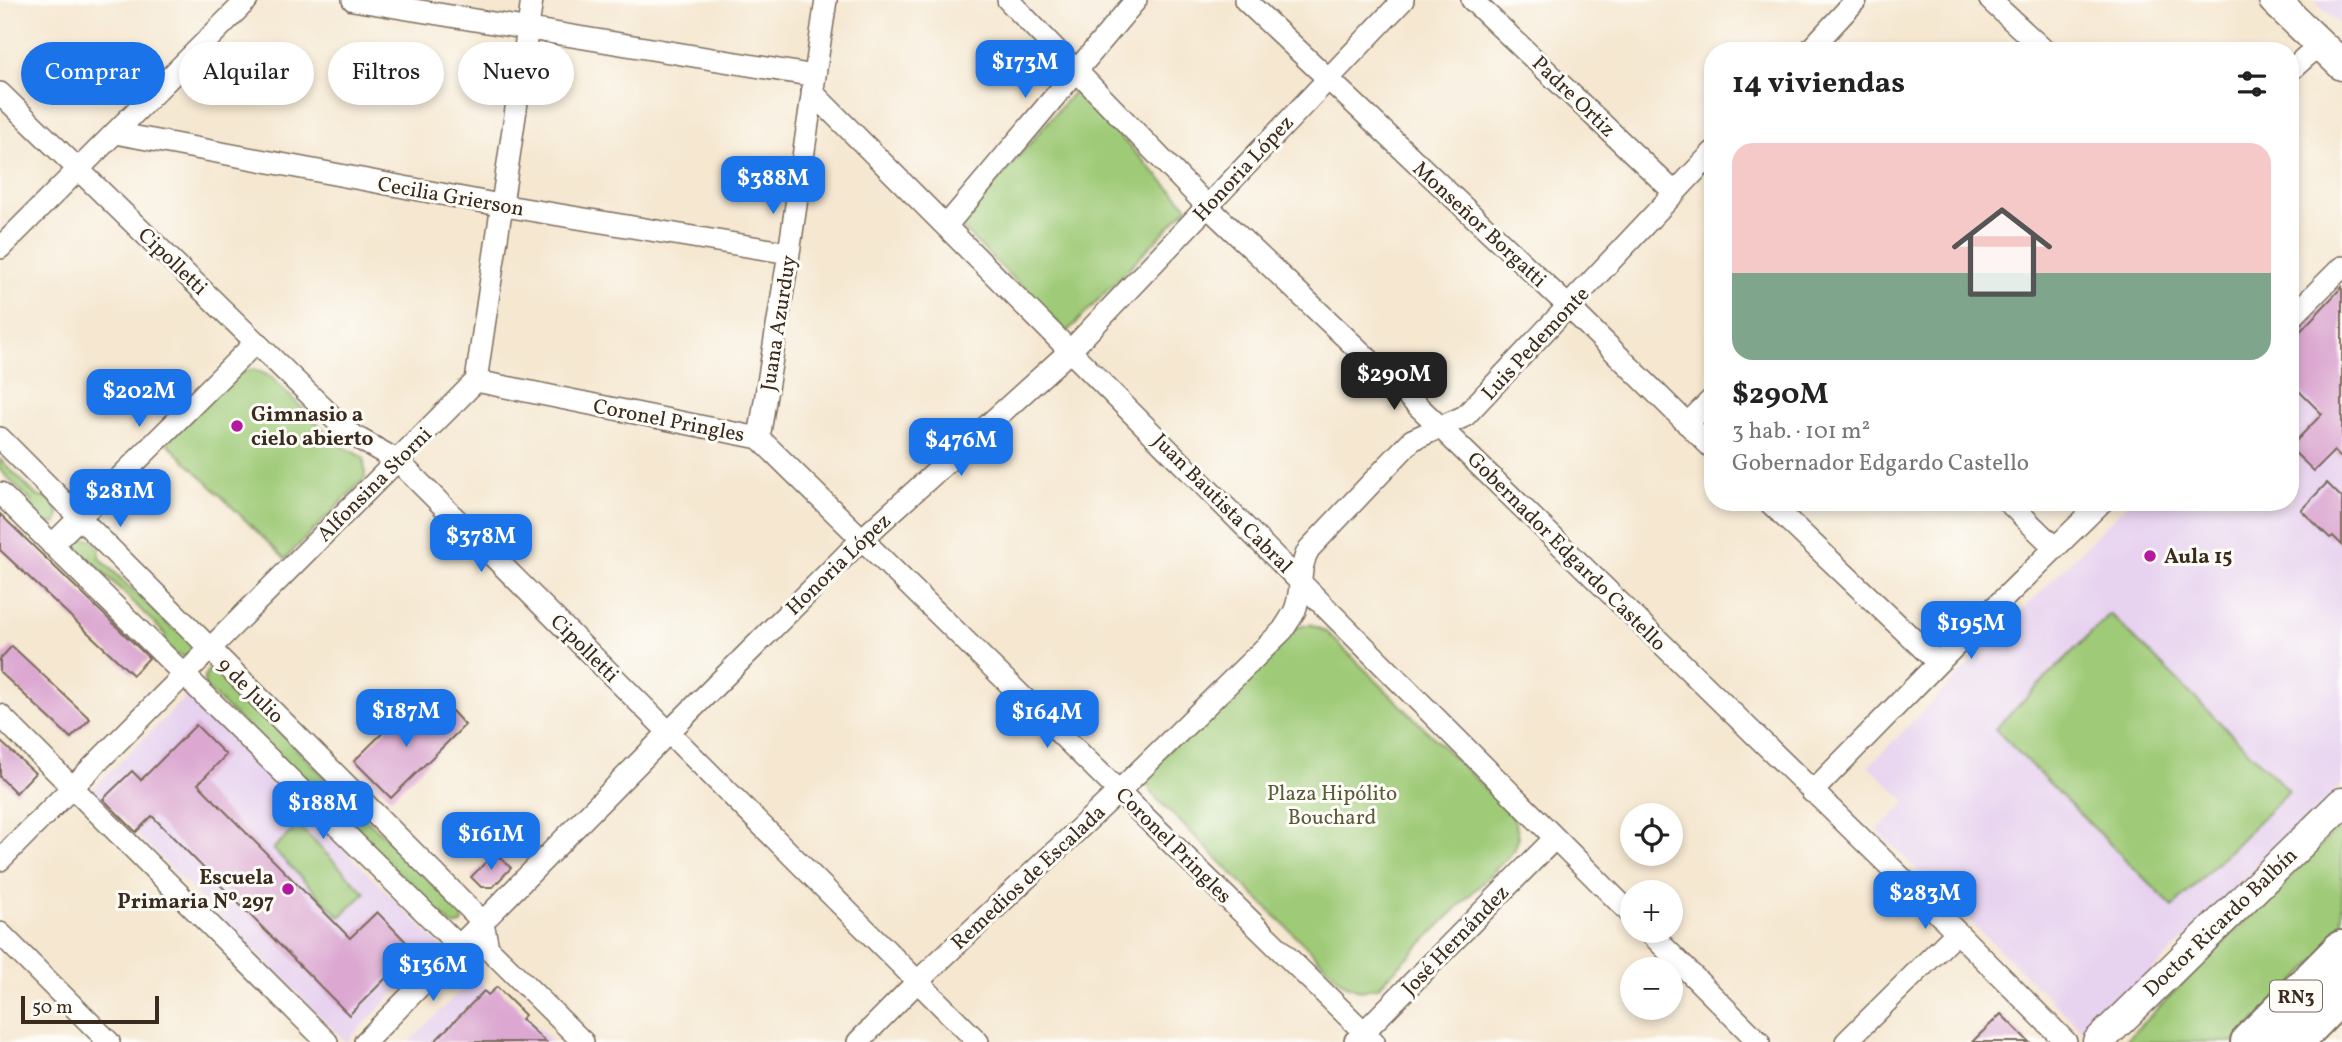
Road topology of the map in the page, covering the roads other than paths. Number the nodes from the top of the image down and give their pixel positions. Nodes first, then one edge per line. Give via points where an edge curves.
1 (247, 0) edge
2 (353, 0) edge
3 (532, 0) edge
4 (826, 0) edge
5 (1008, 0) edge
6 (1136, 0) edge
7 (1245, 0) edge
8 (1403, 0) edge
9 (1472, 0) edge
10 (1990, 0) edge
11 (2274, 0) edge
12 (1843, 5) edge
13 (528, 28) junction
14 (1815, 42) edge
15 (2035, 42) edge
16 (2320, 44) junction
17 (2299, 63) edge
18 (2342, 65) edge
19 (1076, 72) junction
20 (1327, 79) junction
21 (813, 84) junction
22 (0, 93) edge
23 (115, 133) junction
24 (1704, 161) edge
25 (78, 169) junction
26 (1675, 192) junction
27 (500, 205) junction
28 (1207, 206) junction
29 (946, 226) junction
30 (0, 248) edge
31 (789, 253) junction
32 (2342, 267) edge
33 (1569, 307) junction
34 (2299, 310) edge
35 (256, 342) junction
36 (1071, 351) junction
37 (476, 381) junction
38 (1704, 407) edge
39 (1687, 424) junction
40 (1440, 427) junction
41 (0, 438) edge
42 (759, 438) junction
43 (1704, 440) edge
44 (398, 461) junction
45 (0, 493) edge
46 (1778, 511) edge
47 (2017, 511) edge
48 (2093, 511) edge
49 (79, 518) junction
50 (862, 539) junction
51 (52, 545) junction
52 (2055, 548) junction
53 (1301, 583) junction
54 (210, 649) junction
55 (1938, 663) junction
56 (184, 675) junction
57 (0, 715) edge
58 (669, 732) junction
59 (72, 788) junction
60 (1119, 791) junction
61 (1812, 792) junction
62 (2342, 803) edge
63 (1555, 838) junction
64 (0, 860) edge
65 (1620, 903) edge
66 (483, 922) junction
67 (1956, 932) junction
68 (0, 933) edge
69 (1660, 943) edge
70 (459, 946) junction
71 (488, 948) junction
72 (2342, 950) edge
73 (918, 981) junction
74 (2342, 992) edge
75 (1364, 1039) edge
76 (110, 1042) edge
77 (327, 1042) edge
78 (365, 1042) edge
79 (583, 1042) edge
80 (858, 1042) edge
81 (978, 1042) edge
82 (1759, 1042) edge
83 (1846, 1042) edge
84 (2066, 1042) edge
85 (2098, 1042) edge
86 (2250, 1042) edge
87 (2293, 1042) edge

1 - 23 street
2 - 13 street
3 - 13 street
4 - 21 street, Juana Azurduy
5 - 19 street, Gobernador Edgardo Castello
6 - 19 street
7 - 20 street, Monseñor Borgatti
8 - 20 street, Honoria López
9 - 26 street, Padre Ortiz
10 - 15 street
11 - 16 street
12 - 14 street
13 - 21 street
13 - 27 street
16 - 17 street
16 - 18 street
19 - 28 street, Gobernador Edgardo Castello
19 - 29 street
20 - 28 street, Honoria López
20 - 33 street, Monseñor Borgatti
21 - 29 street, Juan Bautista Cabral
21 - 31 street, Juana Azurduy
22 - 25 street, Cipolletti
23 - 25 street
23 - 27 street, Cecilia Grierson
24 - 26 street, Luis Pedemonte
25 - 30 street
25 - 35 street, Cipolletti
26 - 33 street, Luis Pedemonte
27 - 31 street, Cecilia Grierson
27 - 37 street
28 - 36 street, Honoria López
28 - 40 street, Gobernador Edgardo Castello
29 - 36 street, Juan Bautista Cabral
31 - 42 street, Juana Azurduy
32 - 34 street
33 - 39 street, Monseñor Borgatti
33 - 40 street, Luis Pedemonte via 1465,416
35 - 44 street, Cipolletti via 349,433
35 - 49 street
36 - 50 street, Honoria López
36 - 53 street, Juan Bautista Cabral
37 - 42 street, Coronel Pringles
37 - 44 street, Alfonsina Storni
38 - 39 street
39 - 43 street, Monseñor Borgatti
40 - 53 street, Luis Pedemonte via 1412,440 1309,549 1303,559
40 - 61 street, Gobernador Edgardo Castello
41 - 49 street, 9 de Julio
42 - 50 street, Coronel Pringles
44 - 54 street, Alfonsina Storni
44 - 58 street, Cipolletti
45 - 51 street, 9 de Julio
46 - 55 street
47 - 52 street
48 - 52 street
49 - 51 street
49 - 54 street, 9 de Julio
50 - 58 street, Honoria López
50 - 60 street, Coronel Pringles
51 - 56 street, 9 de Julio
52 - 55 street
53 - 60 street, Remedios de Escalada via 1295,610 1283,630
53 - 63 street, Juan Bautista Cabral
54 - 56 street, Alfonsina Storni
54 - 66 street, 9 de Julio
55 - 61 street
56 - 59 street, Alfonsina Storni
56 - 70 street, 9 de Julio
57 - 59 street
58 - 66 street, Honoria López
58 - 73 street, Cipolletti
59 - 64 street, Alfonsina Storni
59 - 77 street
60 - 73 street, Remedios de Escalada
60 - 75 street, Coronel Pringles
61 - 67 street, Gobernador Edgardo Castello
62 - 85 street, Doctor Ricardo Balbín
63 - 65 street, Juan Bautista Cabral
63 - 75 street, José Hernández
66 - 70 street, Honoria López
66 - 71 street
67 - 83 street
67 - 84 street, Gobernador Edgardo Castello
68 - 76 street
69 - 82 street
70 - 71 street
70 - 78 street, Honoria López
71 - 79 street
72 - 86 highway, RN3
73 - 80 street, Remedios de Escalada
73 - 81 street, Cipolletti
74 - 87 highway, RN3

